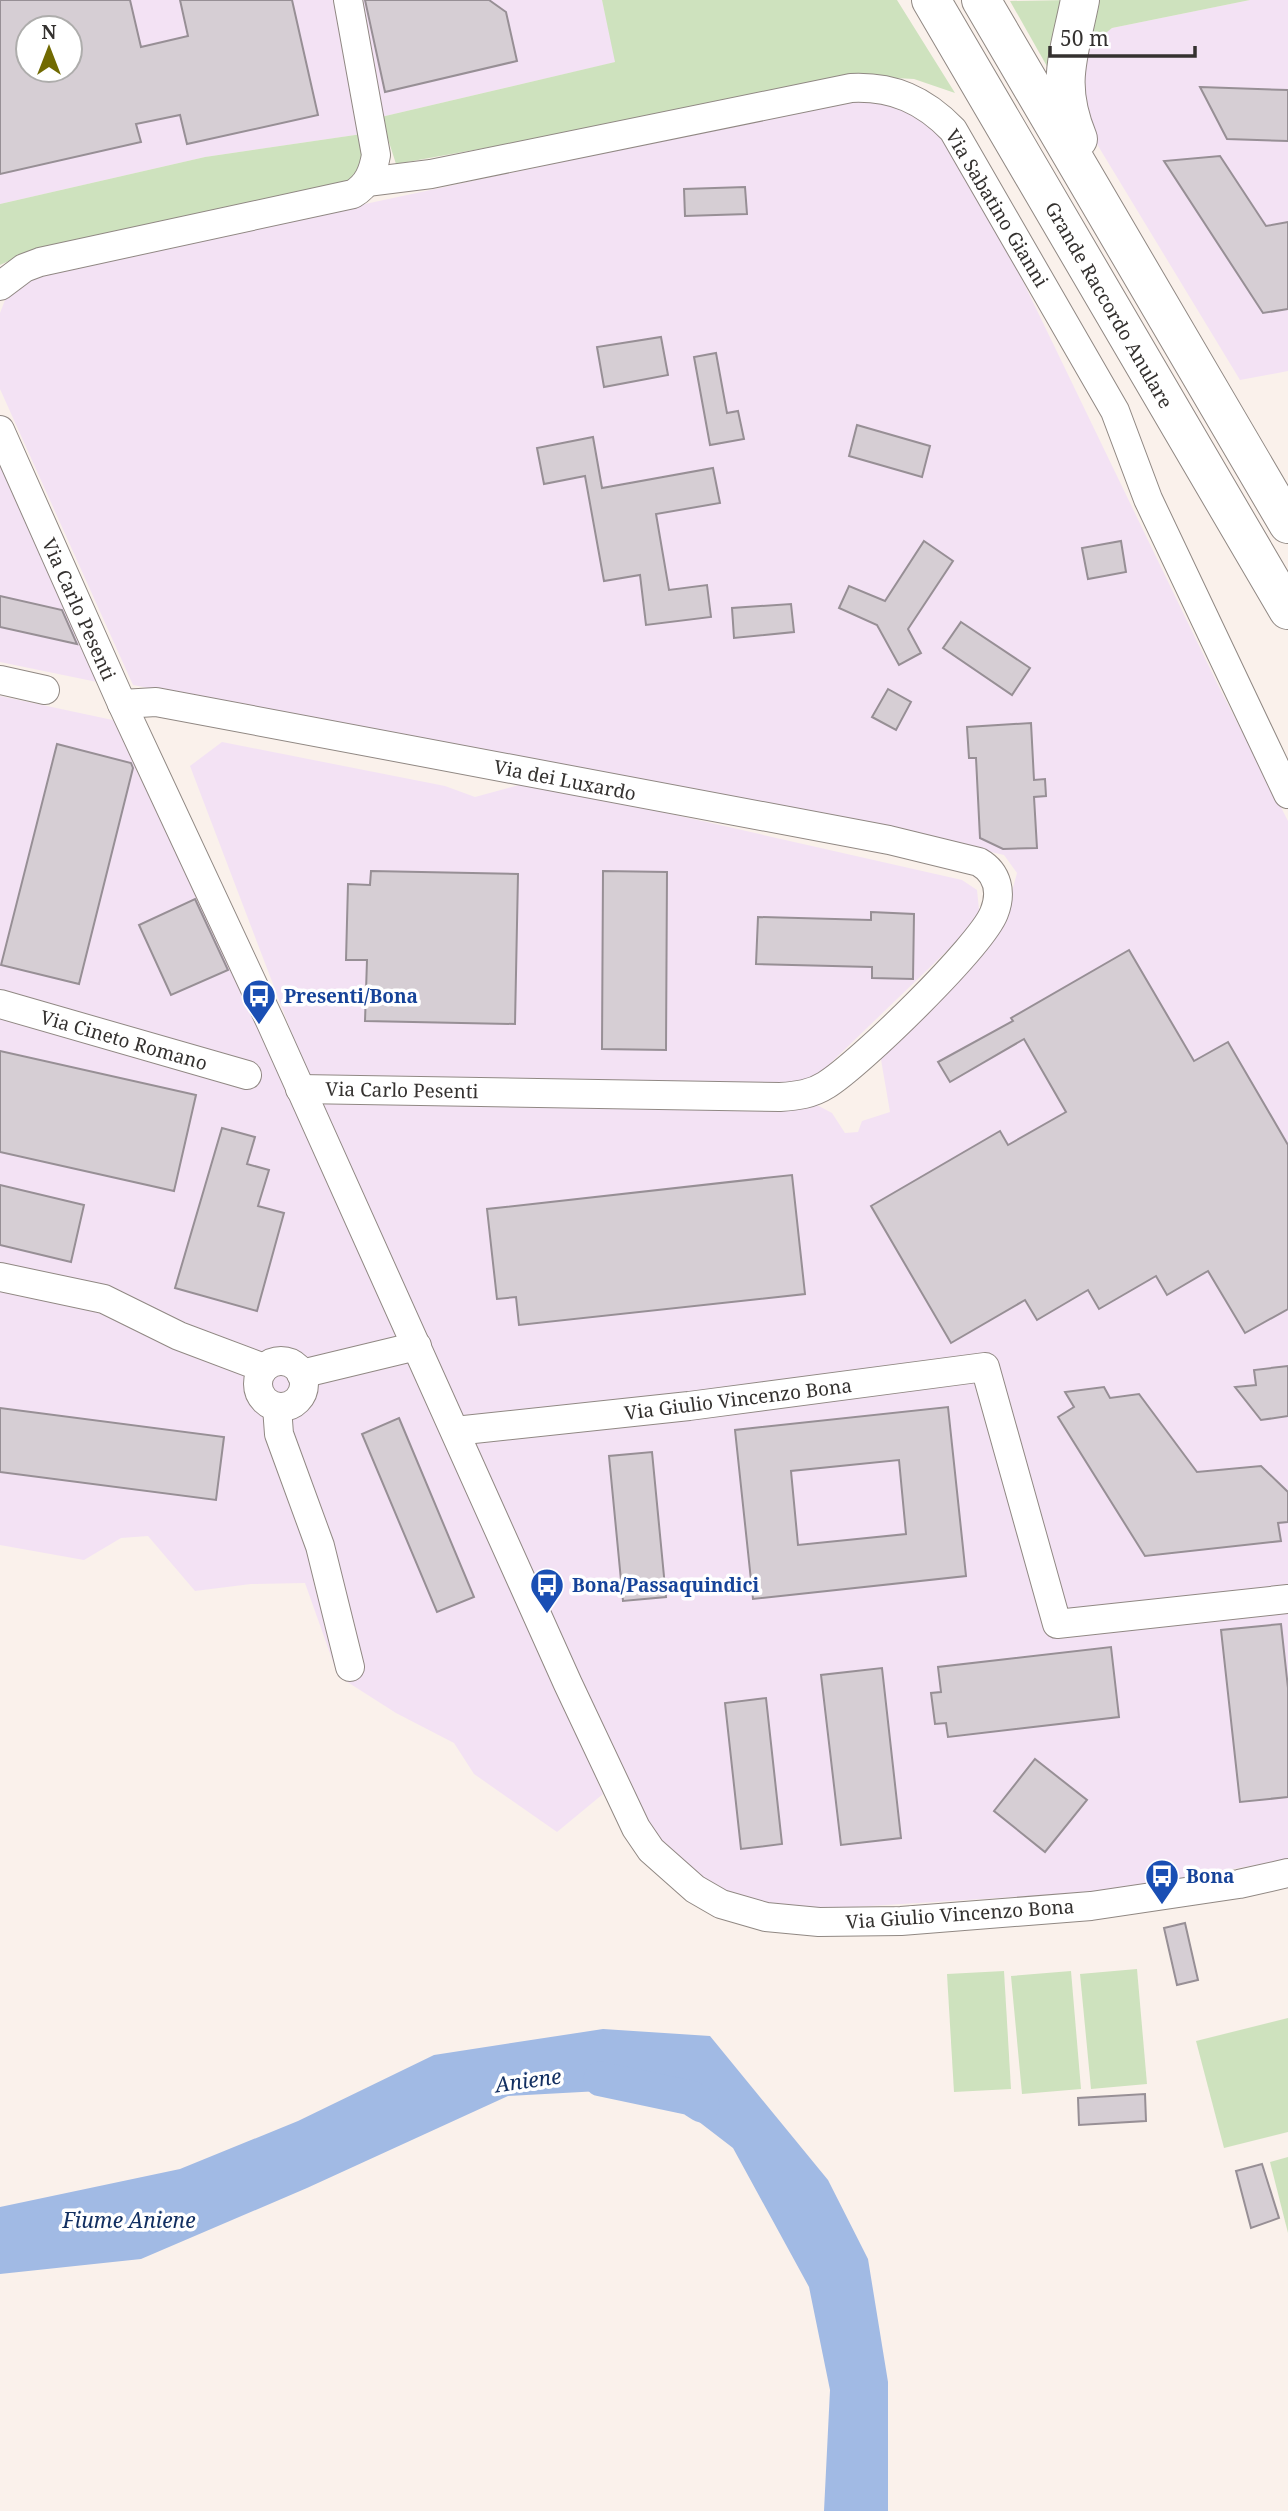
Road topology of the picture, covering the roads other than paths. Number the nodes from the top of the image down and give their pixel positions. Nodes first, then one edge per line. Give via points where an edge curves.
1 (348, 0) edge
2 (981, 0) edge
3 (1080, 0) edge
4 (931, 7) edge
5 (367, 182) junction
6 (1112, 226) junction
7 (0, 286) edge
8 (0, 430) edge
9 (1288, 524) edge
10 (1288, 610) edge
11 (0, 680) edge
12 (45, 690) dead end
13 (122, 704) junction
14 (1288, 794) edge
15 (997, 882) joint
16 (0, 1004) edge
17 (247, 1075) dead end
18 (300, 1088) junction
19 (0, 1277) edge
20 (417, 1346) junction
21 (264, 1368) junction
22 (301, 1374) junction
23 (277, 1407) junction
24 (455, 1431) junction
25 (1288, 1599) edge
26 (349, 1667) dead end
27 (1288, 1873) edge

1 - 5 street via 376,155
2 - 6 highway
3 - 6 highway via 1064,97
4 - 10 highway, Grande Raccordo Anulare
5 - 7 street via 353,194 40,262
5 - 14 street, Via Sabatino Gianni via 431,174 851,88 906,94 932,109 953,130 1115,411 1153,510
6 - 9 highway
8 - 13 street, Via Carlo Pesenti
11 - 12 street
13 - 15 street, Via dei Luxardo via 156,702 888,840 979,862
13 - 18 street, Via Carlo Pesenti
15 - 18 street, Via Carlo Pesenti via 991,918 957,961 841,1075 813,1092 780,1097
16 - 17 street, Via Cineto Romano
18 - 20 street, Via Giulio Vincenzo Bona
19 - 21 street via 104,1299 179,1336
20 - 22 street
20 - 24 street, Via Giulio Vincenzo Bona
21 - 22 street via 284,1361
21 - 23 street via 258,1388 265,1400
22 - 23 street via 301,1394 291,1404
23 - 26 street via 279,1434 320,1546
24 - 25 street, Via Giulio Vincenzo Bona via 985,1367 1057,1624
24 - 27 street, Via Giulio Vincenzo Bona via 636,1828 672,1871 722,1904 791,1920 901,1921 1091,1906

